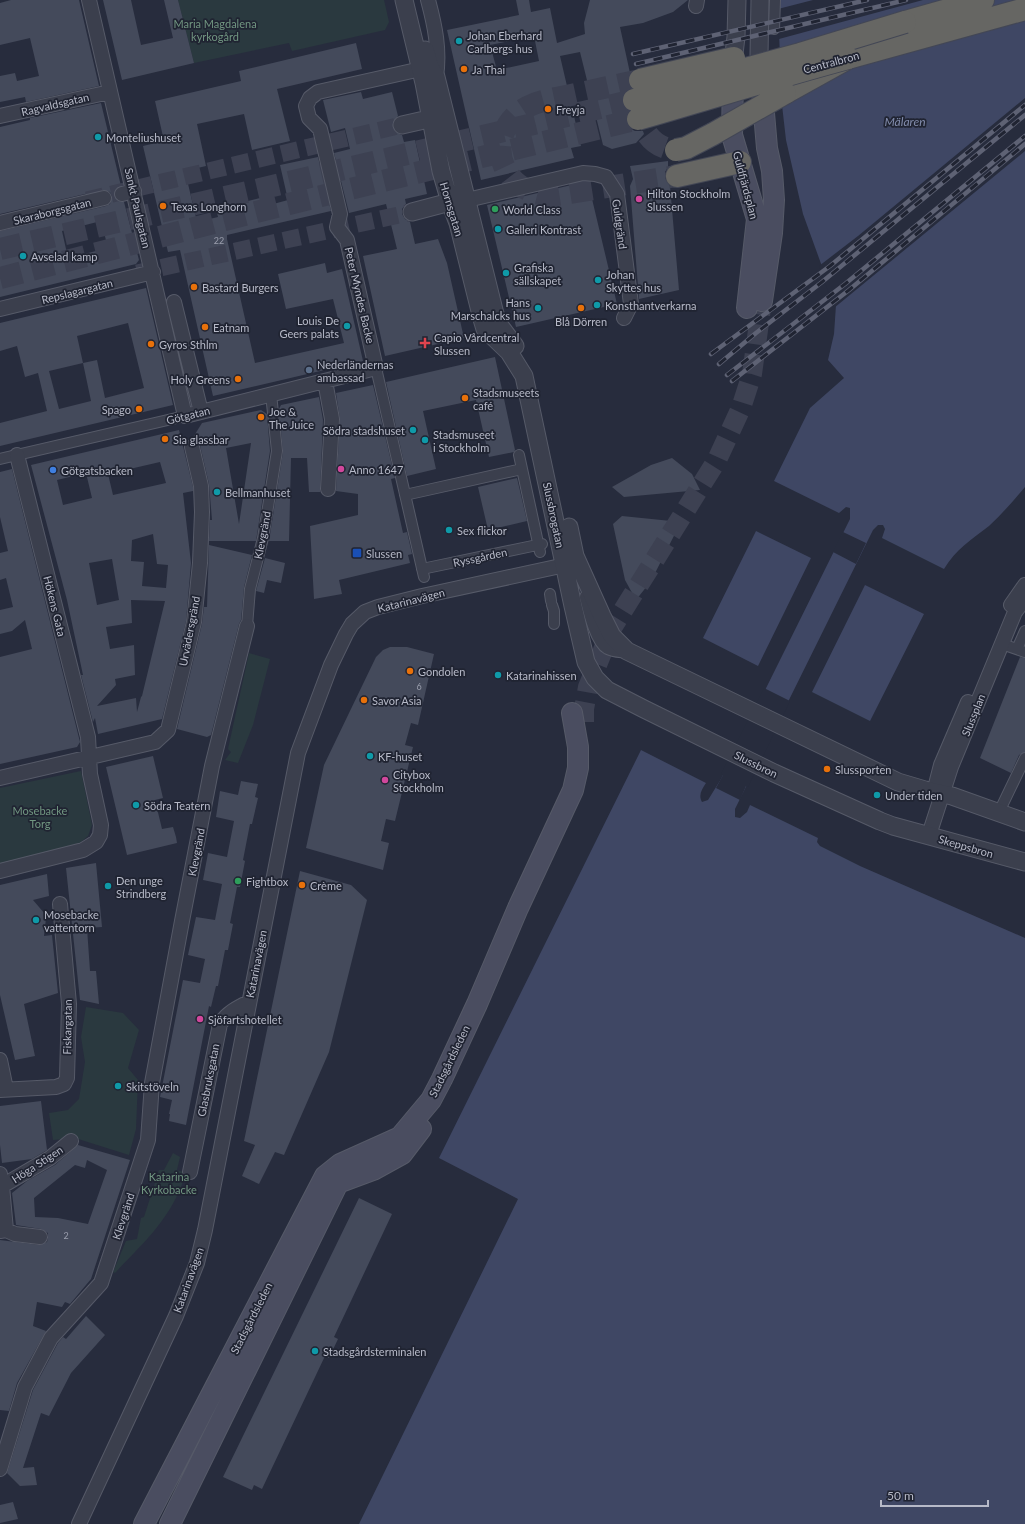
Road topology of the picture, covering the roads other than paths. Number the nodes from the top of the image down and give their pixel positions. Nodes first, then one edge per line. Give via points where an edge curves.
1 (90, 0) edge
2 (404, 0) edge
3 (412, 0) edge
4 (428, 0) edge
5 (737, 0) edge
6 (760, 0) edge
7 (775, 0) edge
8 (983, 0) edge
9 (1025, 9) edge
10 (774, 29) dead end
11 (759, 55) junction
12 (848, 58) junction
13 (733, 62) junction
14 (429, 71) junction
15 (110, 92) junction
16 (638, 95) junction
17 (0, 116) edge
18 (438, 117) junction
19 (402, 125) tunnel mouth
20 (767, 148) junction
21 (676, 150) tunnel mouth
22 (740, 162) junction
23 (460, 174) junction
24 (677, 176) tunnel mouth
25 (104, 198) dead end
26 (467, 200) junction
27 (450, 202) junction
28 (412, 212) tunnel mouth
29 (0, 223) edge
30 (153, 272) junction
31 (174, 302) dead end
32 (0, 309) edge
33 (624, 318) dead end
34 (506, 343) junction
35 (376, 368) junction
36 (324, 381) junction
37 (271, 394) junction
38 (201, 412) junction
39 (186, 416) junction
40 (192, 447) dead end
41 (519, 454) dead end
42 (17, 455) junction
43 (0, 459) edge
44 (522, 468) junction
45 (401, 480) joint
46 (328, 489) dead end
47 (405, 495) junction
48 (570, 560) junction
49 (1025, 585) edge
50 (1025, 599) edge
51 (554, 604) dead end
52 (554, 624) dead end
53 (247, 626) joint
54 (1025, 631) edge
55 (1002, 644) junction
56 (1021, 650) edge
57 (607, 690) joint
58 (89, 757) junction
59 (1025, 758) edge
60 (0, 778) edge
61 (934, 792) junction
62 (999, 812) junction
63 (1025, 822) edge
64 (907, 830) joint
65 (929, 835) junction
66 (1025, 862) edge
67 (0, 871) edge
68 (60, 904) dead end
69 (249, 1002) junction
70 (0, 1060) edge
71 (3, 1090) edge
72 (71, 1141) dead end
73 (190, 1172) dead end
74 (1, 1180) edge
75 (3, 1231) edge
76 (40, 1237) dead end
77 (0, 1469) edge
78 (79, 1524) edge
79 (144, 1524) edge
80 (170, 1524) edge

1 - 15 street, Sankt Paulsgatan
2 - 14 street, Hornsgatan
3 - 14 street, Hornsgatan
4 - 14 street, Hornsgatan via 438,47 438,63
5 - 13 street
6 - 11 street
7 - 10 street
8 - 16 highway, bridge via 905,22 798,42
9 - 12 highway, Centralbron
11 - 13 main road
11 - 20 main road, Guldfjärdsplan
12 - 16 highway, Centralbron, bridge via 701,101
12 - 21 highway, bridge via 713,134 686,148
13 - 16 highway via 658,77
13 - 22 main road, Guldfjärdsplan via 732,135
14 - 18 street, Hornsgatan
14 - 35 street, Peter Myndes Backe via 318,92 310,98 306,106 309,118 320,129 340,214 337,227 347,240
15 - 17 street, Ragvaldsgatan
15 - 30 street, Sankt Paulsgatan via 128,192
18 - 19 street
18 - 23 street, Hornsgatan
18 - 27 street, Hornsgatan via 441,171
20 - 22 main road
20 - 22 main road, Guldfjärdsplan via 774,200 772,233 754,304 757,219
22 - 24 highway
23 - 26 street, Hornsgatan
23 - 27 street via 455,194
25 - 29 street, Skaraborgsgatan
26 - 33 street, Guldgränd via 583,173 606,177 617,194 631,304
26 - 34 street, Hornsgatan via 495,314
27 - 28 street
27 - 34 street, Hornsgatan via 458,223 485,329
30 - 32 street, Repslagargatan
30 - 39 street, Sankt Paulsgatan
31 - 38 street
34 - 48 street, Slussbrogatan via 525,358 537,385
35 - 36 street, Götgatan
35 - 45 street, Peter Myndes Backe
36 - 37 street, Götgatan
36 - 46 street via 332,419
37 - 38 street, Götgatan
37 - 53 street, Klevgränd via 276,451 263,538 250,589
38 - 39 street, Götgatan
39 - 42 street, Götgatan
40 - 58 street, Urvädersgränd via 201,486 200,563 194,622 168,730 155,742
41 - 44 street, Ryssgården
42 - 43 street, Götgatan
42 - 58 street, Hökens Gata via 88,737
44 - 47 street via 467,478
44 - 47 street, Ryssgården via 540,546 422,573
45 - 47 street, Ryssgården
48 - 57 street, Slussbrogatan via 586,662 595,678
48 - 61 street, Slussbrogatan via 612,636 627,651 898,782
48 - 69 street, Katarinavägen via 378,607 365,612 352,624 331,664 298,753
49 - 61 street, Slussplan via 1008,608 941,764
50 - 55 street, Slussplan via 1015,612
51 - 52 street
53 - 77 street, Klevgränd via 212,766 182,921 152,1083 148,1140 102,1283 48,1343 25,1387
54 - 56 street
55 - 56 street
55 - 61 street, Slussplan via 951,767
57 - 64 street, Slussbron via 774,773 880,821
58 - 60 street
58 - 67 street via 101,825 96,842 83,850
59 - 62 street
61 - 62 street
61 - 65 street, Slussplan
62 - 63 street
64 - 65 street, Skeppsbron
65 - 66 street, Skeppsbron
68 - 71 street, Fiskargatan via 69,1004 67,1078 64,1084 56,1087
69 - 73 street, Glasbruksgatan via 235,1009 220,1024
69 - 78 street, Katarinavägen via 197,1263 176,1316
70 - 71 street
72 - 74 street, Höga Stigen via 50,1158
74 - 75 street
75 - 76 street
79 - 80 main road, Stadsgårdsleden via 325,1176 340,1164 400,1137 430,1100 442,1079 572,790 578,768 578,717 590,752 589,769 580,794 523,912 444,1094 402,1154 373,1170 338,1183

